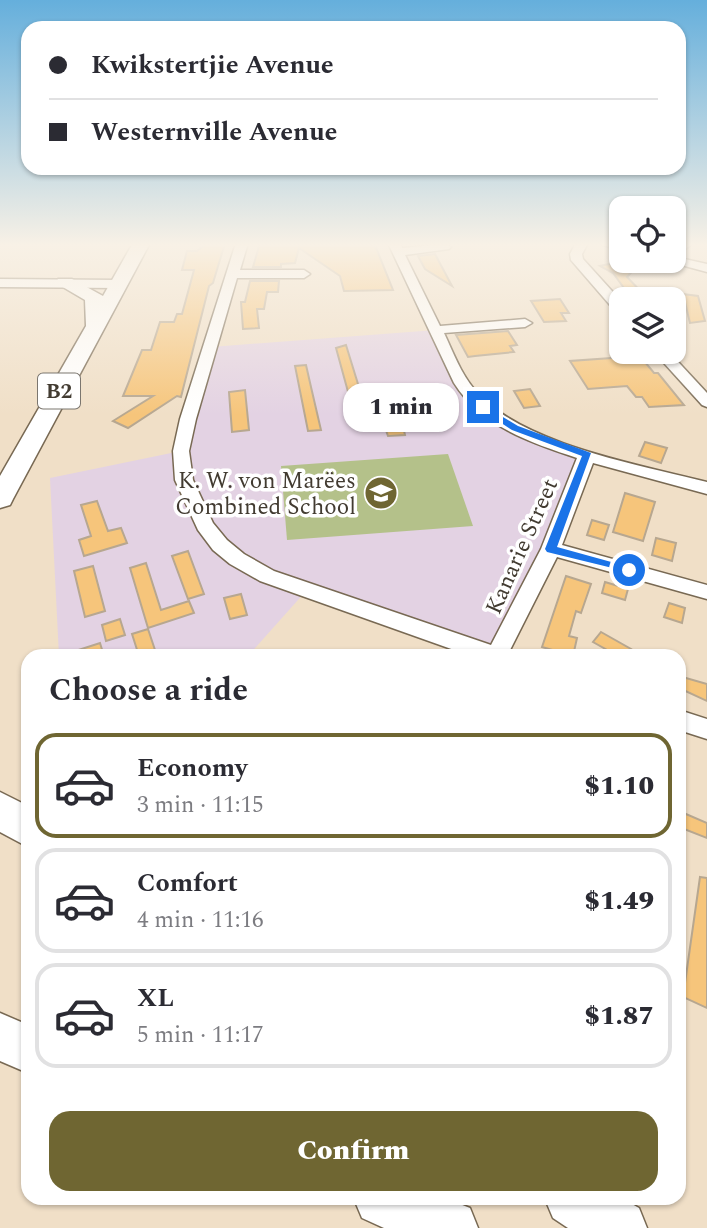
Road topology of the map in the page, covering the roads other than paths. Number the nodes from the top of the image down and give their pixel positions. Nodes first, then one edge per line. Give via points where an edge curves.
1 (96, 300) edge
2 (109, 300) edge
3 (225, 300) edge
4 (422, 300) edge
5 (525, 323) dead end
6 (95, 324) junction
7 (436, 330) junction
8 (672, 364) edge
9 (707, 402) edge
10 (587, 455) junction
11 (707, 488) edge
12 (0, 499) edge
13 (551, 549) junction
14 (707, 592) edge
15 (476, 649) edge
16 (500, 649) edge
17 (686, 722) edge
18 (707, 729) edge
19 (0, 810) edge
20 (21, 824) edge
21 (0, 1037) edge
22 (21, 1046) edge
23 (395, 1205) edge
24 (582, 1205) edge
25 (450, 1228) edge
26 (619, 1228) edge

1 - 6 highway
2 - 6 highway, B2
3 - 15 street via 181,451 184,480 205,526 229,552 267,576
4 - 7 street
5 - 7 street
6 - 12 highway, B2
7 - 10 street via 462,384 483,407 515,428
8 - 9 street
10 - 11 street
10 - 13 street, Kanarie Street
13 - 14 street
13 - 16 street, Kanarie Street
17 - 18 street
19 - 20 highway
21 - 22 highway
23 - 25 highway
24 - 26 highway

